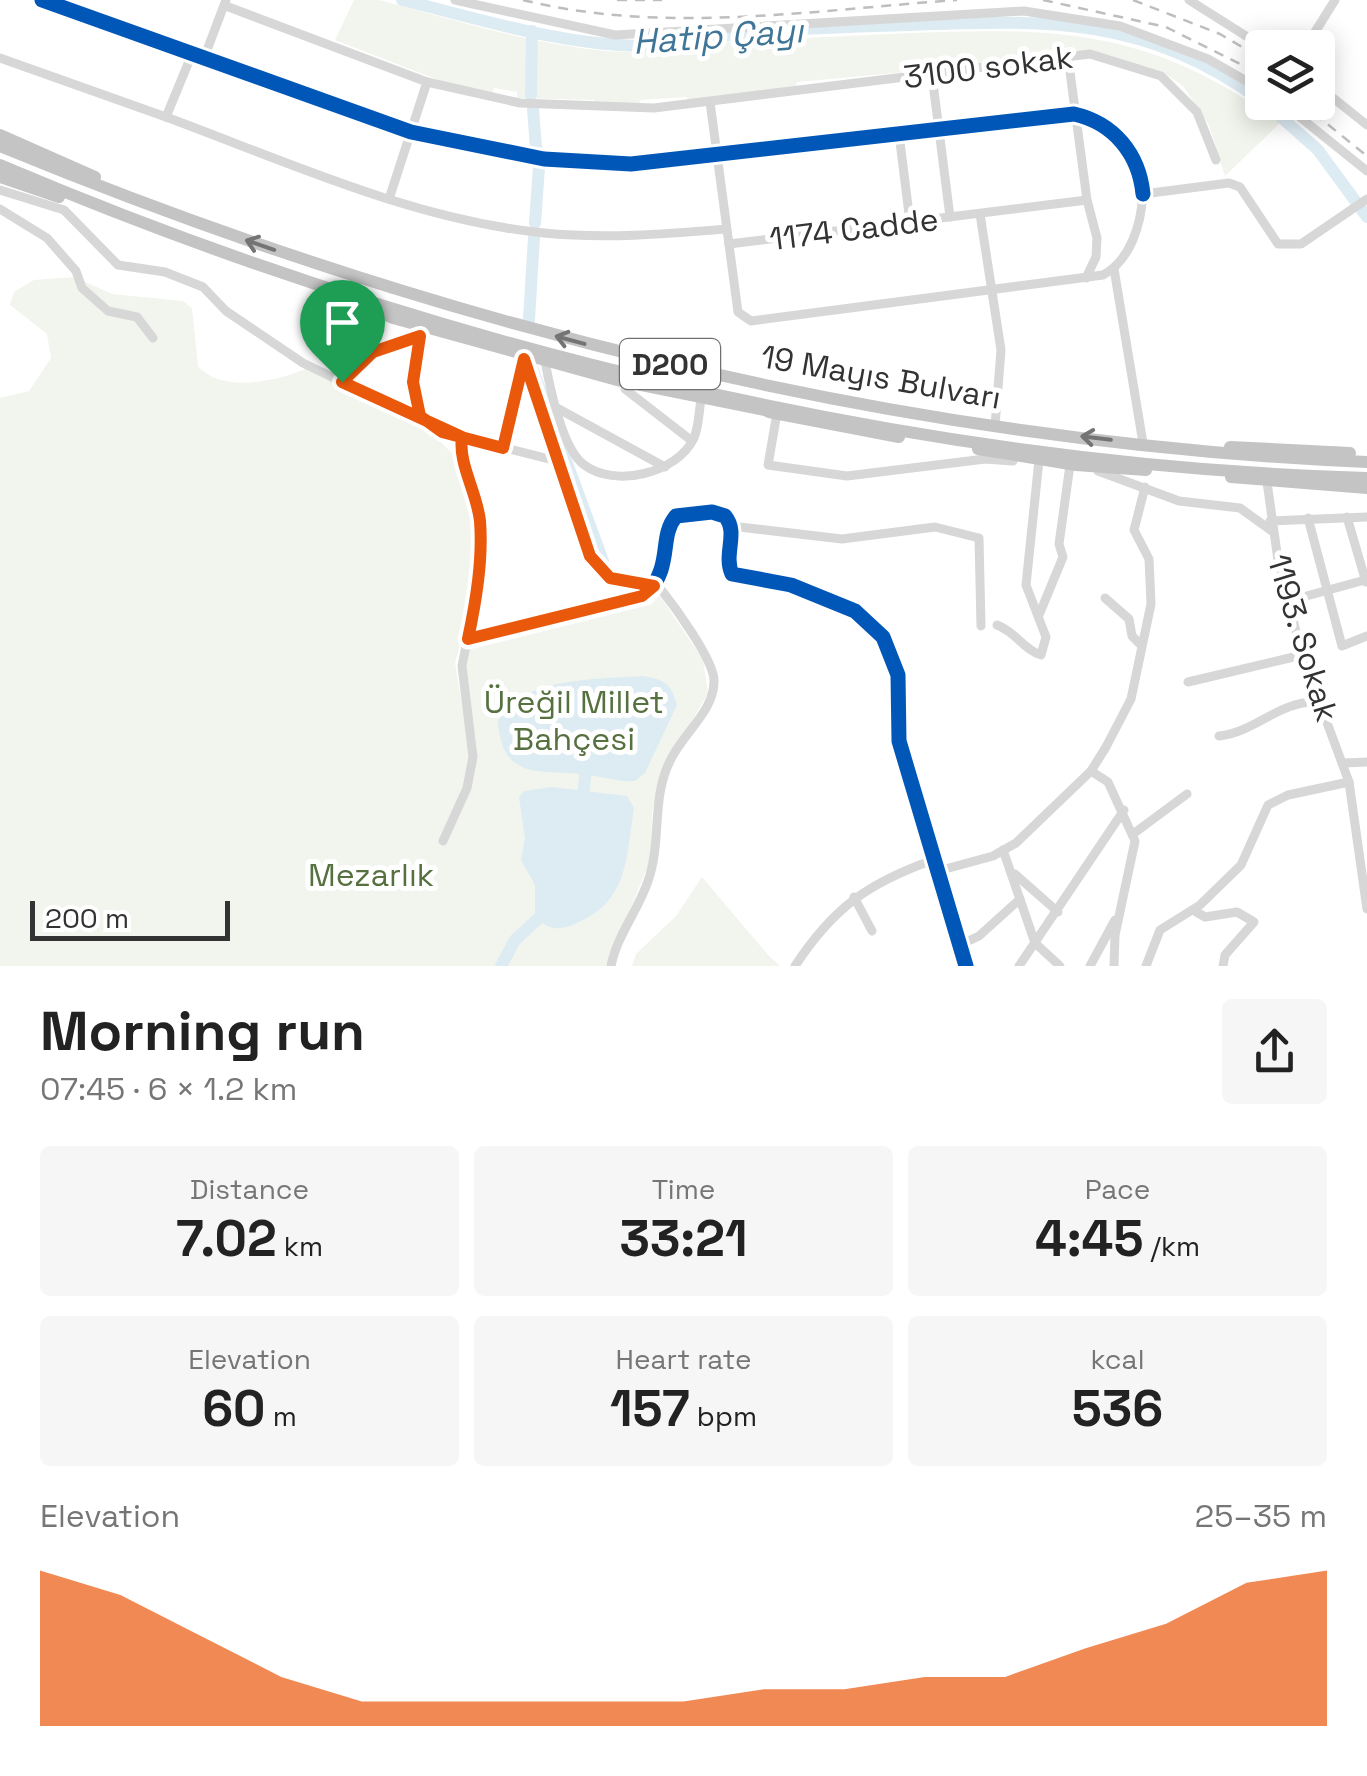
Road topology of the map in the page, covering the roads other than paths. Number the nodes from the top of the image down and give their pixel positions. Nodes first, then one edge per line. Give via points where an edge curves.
1 (42, 0) edge
2 (455, 0) edge
3 (1188, 0) edge
4 (1335, 0) edge
5 (226, 3) edge
6 (1316, 30) edge
7 (1245, 36) edge
8 (192, 54) junction
9 (1068, 57) junction
10 (0, 58) edge
11 (204, 58) junction
12 (932, 75) junction
13 (1245, 80) edge
14 (427, 82) junction
15 (1335, 100) edge
16 (710, 102) junction
17 (1074, 114) junction
18 (166, 118) junction
19 (1304, 120) edge
20 (1367, 125) edge
21 (939, 129) junction
22 (411, 132) junction
23 (0, 134) edge
24 (899, 134) junction
25 (0, 146) edge
26 (716, 156) junction
27 (1353, 158) junction
28 (1216, 160) dead end
29 (0, 164) edge
30 (1367, 171) edge
31 (0, 177) edge
32 (1367, 179) edge
33 (0, 190) edge
34 (1143, 194) junction
35 (390, 199) junction
36 (1367, 199) edge
37 (1086, 200) junction
38 (0, 209) edge
39 (980, 214) junction
40 (950, 217) junction
41 (178, 218) junction
42 (910, 222) junction
43 (150, 226) junction
44 (726, 229) junction
45 (729, 244) junction
46 (1114, 269) junction
47 (1086, 278) junction
48 (321, 284) junction
49 (990, 290) junction
50 (421, 331) junction
51 (153, 338) dead end
52 (507, 340) junction
53 (490, 346) junction
54 (524, 357) junction
55 (546, 361) junction
56 (342, 382) junction
57 (625, 389) dead end
58 (701, 399) junction
59 (556, 408) junction
60 (773, 412) junction
61 (420, 416) junction
62 (839, 416) junction
63 (994, 426) junction
64 (462, 437) junction
65 (692, 441) junction
66 (1143, 444) junction
67 (503, 448) junction
68 (1209, 450) junction
69 (1367, 454) edge
70 (1039, 460) junction
71 (1014, 461) dead end
72 (561, 462) junction
73 (1367, 462) edge
74 (1076, 465) junction
75 (665, 466) junction
76 (1367, 478) edge
77 (1267, 482) junction
78 (1145, 487) junction
79 (1367, 488) edge
80 (1367, 516) edge
81 (1347, 517) junction
82 (1308, 518) junction
83 (731, 526) junction
84 (1271, 526) junction
85 (1366, 582) edge
86 (654, 586) junction
87 (1328, 591) junction
88 (1105, 598) dead end
89 (1288, 601) junction
90 (1039, 615) junction
91 (997, 625) dead end
92 (980, 626) dead end
93 (1367, 636) edge
94 (468, 639) junction
95 (1140, 644) junction
96 (1302, 655) junction
97 (1188, 682) dead end
98 (1318, 702) junction
99 (1219, 736) dead end
100 (1367, 762) edge
101 (1344, 763) junction
102 (1091, 771) junction
103 (1349, 782) junction
104 (1187, 794) dead end
105 (1124, 810) junction
106 (1133, 834) junction
107 (443, 842) dead end
108 (1004, 850) junction
109 (933, 860) junction
110 (938, 871) junction
111 (1013, 872) junction
112 (854, 897) junction
113 (1020, 899) junction
114 (1192, 910) junction
115 (1367, 910) edge
116 (1058, 912) junction
117 (1119, 912) junction
118 (872, 931) dead end
119 (1035, 943) junction
120 (960, 944) junction
121 (611, 966) edge
122 (795, 966) edge
123 (966, 966) edge
124 (1019, 966) edge
125 (1060, 966) edge
126 (1090, 966) edge
127 (1114, 966) edge
128 (1146, 966) edge
129 (1223, 966) edge

1 - 8 street
2 - 13 street via 615,35 1024,11 1120,26
3 - 7 street
4 - 6 street
5 - 11 street
5 - 14 street, 3100 sokak
8 - 11 street
8 - 18 street
9 - 12 street, 3100 sokak
9 - 17 street
9 - 28 street, 3100 sokak via 1090,54 1162,76 1196,112
10 - 18 street
11 - 22 street
12 - 16 street, 3100 sokak
12 - 21 street
14 - 16 street, 3100 sokak via 595,109
14 - 22 street
15 - 20 street
16 - 26 street
17 - 21 street
17 - 34 street via 1098,122 1126,146
17 - 37 street
18 - 35 street
19 - 27 street
21 - 24 street
21 - 40 street
22 - 26 street via 544,160 631,164
22 - 35 street
23 - 41 highway
24 - 26 street
24 - 42 street
25 - 41 highway, 19 Mayıs Bulvarı / D200
26 - 44 street
27 - 30 street
27 - 32 street
29 - 43 highway, 19 Mayıs Bulvarı / D200
31 - 43 highway
33 - 56 street via 76,217 118,265 166,272 203,287 226,311
34 - 36 street via 1229,182 1240,187 1278,244 1301,244
34 - 46 street via 1138,228
35 - 44 street via 542,233 644,236
37 - 39 street, 1174 Cadde
37 - 47 street via 1097,249
38 - 51 street via 47,238 89,295 114,314 137,318
39 - 40 street, 1174 Cadde
39 - 49 street
40 - 42 street, 1174 Cadde
63 -> 41 highway, 19 Mayıs Bulvarı / D200 via 781,390 625,354 496,320
42 - 45 street, 1174 Cadde
43 - 48 highway, 19 Mayıs Bulvarı / D200
44 - 45 street
45 - 49 street via 738,312 751,321
46 - 47 street
46 - 66 street
47 - 49 street
48 - 50 highway
48 - 52 highway, 19 Mayıs Bulvarı / D200
49 - 63 street via 1001,350
50 - 53 highway
50 - 56 street via 373,352
50 - 61 street via 413,382
52 - 53 highway
52 - 62 highway, 19 Mayıs Bulvarı / D200 via 627,374
53 - 54 highway
54 - 55 highway
54 - 67 street
54 - 72 street
55 - 58 highway
55 - 59 street
56 - 61 street
57 - 65 street
58 - 60 highway
58 - 65 street
59 - 75 street
59 - 75 street via 589,468 625,475
60 - 62 highway
60 - 70 highway
60 - 71 street via 768,464 847,476
61 - 64 street
62 - 76 highway, 19 Mayıs Bulvarı / D200 via 1115,458
66 -> 63 highway, 19 Mayıs Bulvarı / D200
64 - 67 street
64 - 94 street via 480,521
65 - 75 street
66 - 68 highway, 19 Mayıs Bulvarı / D200
67 - 72 street
68 - 69 highway
68 - 73 highway, 19 Mayıs Bulvarı / D200
70 - 74 highway
70 - 90 street via 1026,585
72 - 86 street via 599,570
74 - 77 highway
74 - 78 street
74 - 90 street via 1062,557
77 - 79 highway
77 - 84 street, 1193. Sokak
78 - 84 street via 1179,501 1240,508
78 - 95 street via 1134,530 1149,558 1151,604
80 - 81 street
81 - 82 street
81 - 85 street
82 - 84 street
82 - 87 street
83 - 86 street via 712,512 676,516 666,565
83 - 92 street via 842,539 936,527 979,538
83 - 109 street via 732,574 791,584 854,611 883,638 898,676 899,741
84 - 89 street, 1193. Sokak
85 - 87 street
86 - 94 street via 642,596
86 - 121 street via 703,650 714,682 709,704 668,763 649,880
87 - 89 street
87 - 93 street via 1342,646
88 - 95 street via 1124,613
89 - 96 street, 1193. Sokak
90 - 91 street via 1046,637 1041,656
94 - 107 street via 462,681 472,769
95 - 102 street via 1130,699
96 - 97 street
96 - 98 street, 1193. Sokak
98 - 99 street via 1298,701 1246,731
98 - 101 street, 1193. Sokak
100 - 101 street
101 - 103 street, 1193. Sokak
102 - 105 street via 1108,782
102 - 108 street
103 - 114 street via 1268,806 1241,865
103 - 115 street, 1193. Sokak
104 - 106 street
105 - 106 street
105 - 116 street
106 - 117 street
108 - 110 street
108 - 111 street
109 - 110 street
109 - 112 street
110 - 120 street
111 - 113 street
111 - 116 street
112 - 118 street
112 - 122 street
113 - 119 street
113 - 120 street
114 - 128 street via 1160,930
114 - 129 street via 1204,917 1236,912 1254,922 1224,955
116 - 119 street
117 - 126 street
117 - 127 street
119 - 124 street
119 - 125 street
120 - 123 street

